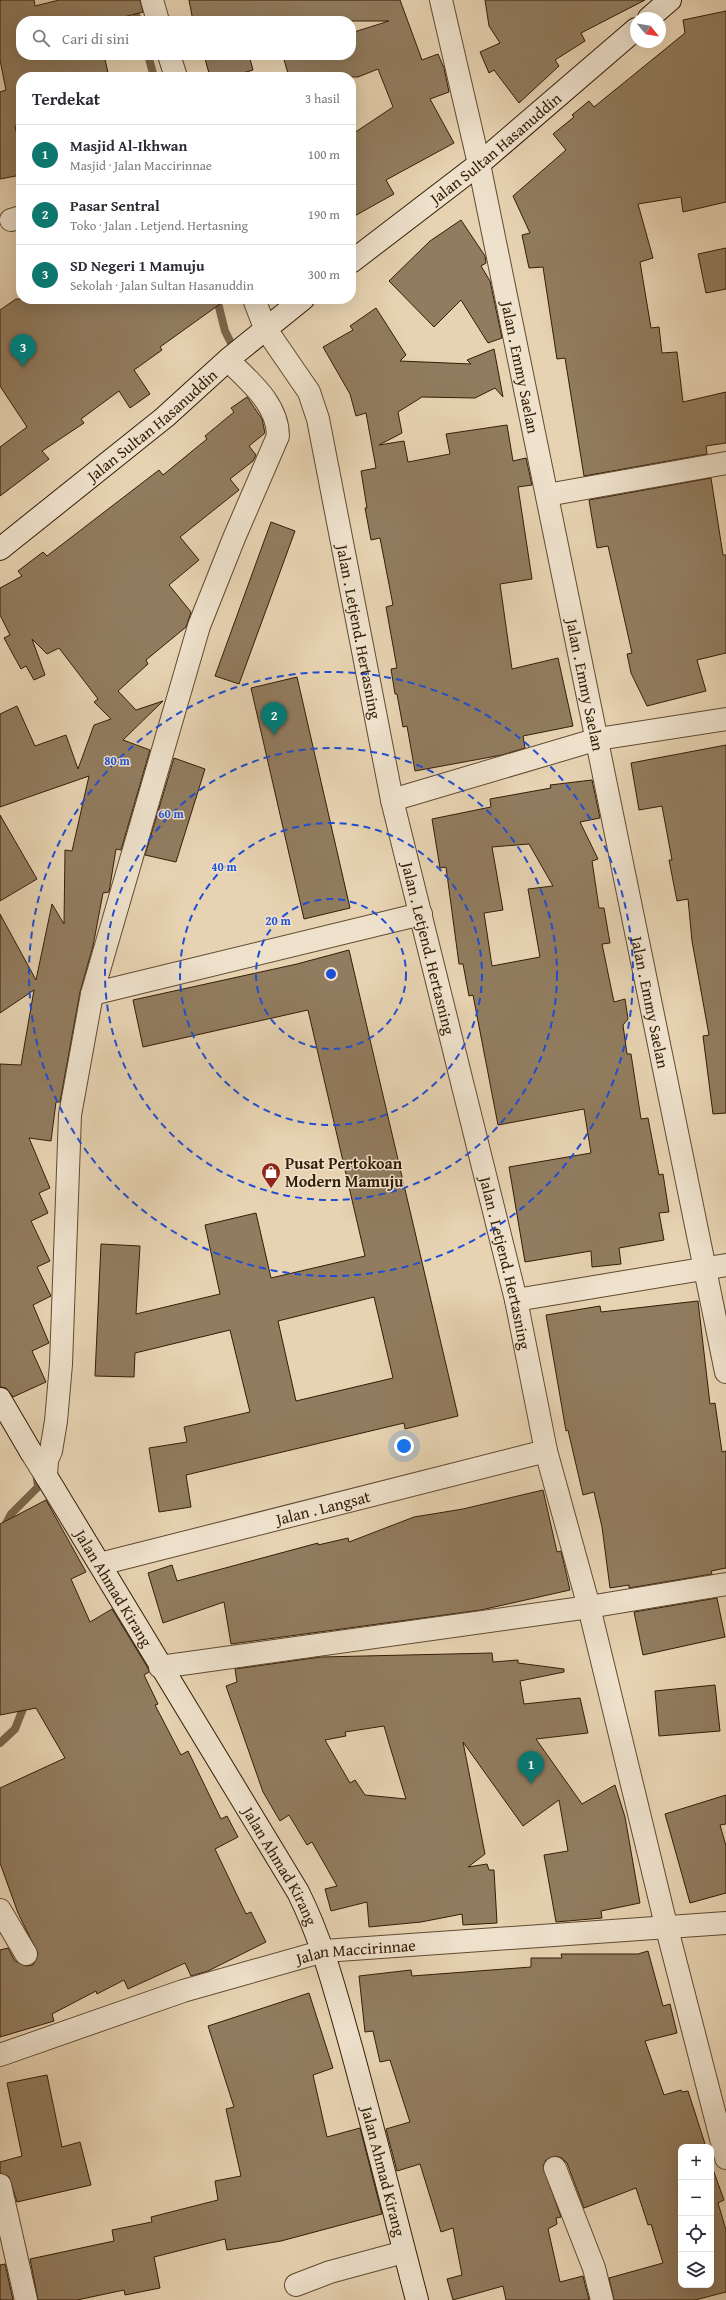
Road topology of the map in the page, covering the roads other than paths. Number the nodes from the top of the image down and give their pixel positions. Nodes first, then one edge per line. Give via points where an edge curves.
1 (152, 0) edge
2 (441, 0) edge
3 (670, 0) edge
4 (656, 12) edge
5 (157, 16) edge
6 (630, 34) edge
7 (171, 60) edge
8 (174, 72) edge
9 (479, 164) junction
10 (356, 258) edge
11 (255, 304) edge
12 (297, 304) edge
13 (260, 333) junction
14 (230, 358) junction
15 (726, 463) edge
16 (547, 495) junction
17 (0, 549) edge
18 (726, 719) edge
19 (598, 739) junction
20 (392, 800) junction
21 (420, 914) junction
22 (92, 994) junction
23 (726, 1265) edge
24 (704, 1269) junction
25 (516, 1300) junction
26 (726, 1372) edge
27 (0, 1399) edge
28 (546, 1451) junction
29 (46, 1476) junction
30 (100, 1564) junction
31 (726, 1584) edge
32 (589, 1606) junction
33 (160, 1666) junction
34 (0, 1910) edge
35 (726, 1923) edge
36 (666, 1926) junction
37 (324, 1951) junction
38 (26, 1954) dead end
39 (0, 2056) edge
40 (726, 2158) edge
41 (555, 2168) dead end
42 (0, 2185) edge
43 (404, 2252) junction
44 (296, 2285) dead end
45 (26, 2300) edge
46 (417, 2300) edge
47 (602, 2300) edge

1 - 5 street
2 - 9 street, Jalan . Emmy Saelan
3 - 4 street
6 - 9 street, Jalan Sultan Hasanuddin
7 - 8 street
9 - 10 street, Jalan Sultan Hasanuddin
9 - 16 street, Jalan . Emmy Saelan
11 - 13 street, Jalan . Letjend. Hertasning
12 - 13 street, Jalan Sultan Hasanuddin
13 - 14 street, Jalan Sultan Hasanuddin
13 - 20 street, Jalan . Letjend. Hertasning via 309,392 318,419
14 - 17 street, Jalan Sultan Hasanuddin via 165,417
14 - 22 street via 273,411 278,436 199,626
15 - 16 street
16 - 19 street, Jalan . Emmy Saelan
18 - 19 street
19 - 20 street
19 - 24 street, Jalan . Emmy Saelan
20 - 21 street, Jalan . Letjend. Hertasning
21 - 22 street
21 - 25 street, Jalan . Letjend. Hertasning
22 - 29 street via 70,1115 61,1364 56,1421
23 - 24 street
24 - 25 street
24 - 26 street, Jalan . Emmy Saelan
25 - 28 street, Jalan . Letjend. Hertasning
27 - 29 street, Jalan Ahmad Kirang
28 - 30 street, Jalan . Langsat
28 - 32 street, Jalan . Letjend. Hertasning
29 - 30 street, Jalan Ahmad Kirang
30 - 33 street, Jalan Ahmad Kirang
31 - 32 street
32 - 33 street
32 - 36 street, Jalan . Letjend. Hertasning
33 - 37 street, Jalan Ahmad Kirang via 298,1892
34 - 38 street
35 - 36 street, Jalan Maccirinnae
36 - 37 street, Jalan Maccirinnae
36 - 40 street, Jalan . Letjend. Hertasning
37 - 39 street, Jalan Maccirinnae via 182,1991
37 - 43 street, Jalan Ahmad Kirang via 376,2135
41 - 47 street via 594,2268
42 - 45 street
43 - 44 street via 330,2272
43 - 46 street, Jalan Ahmad Kirang

